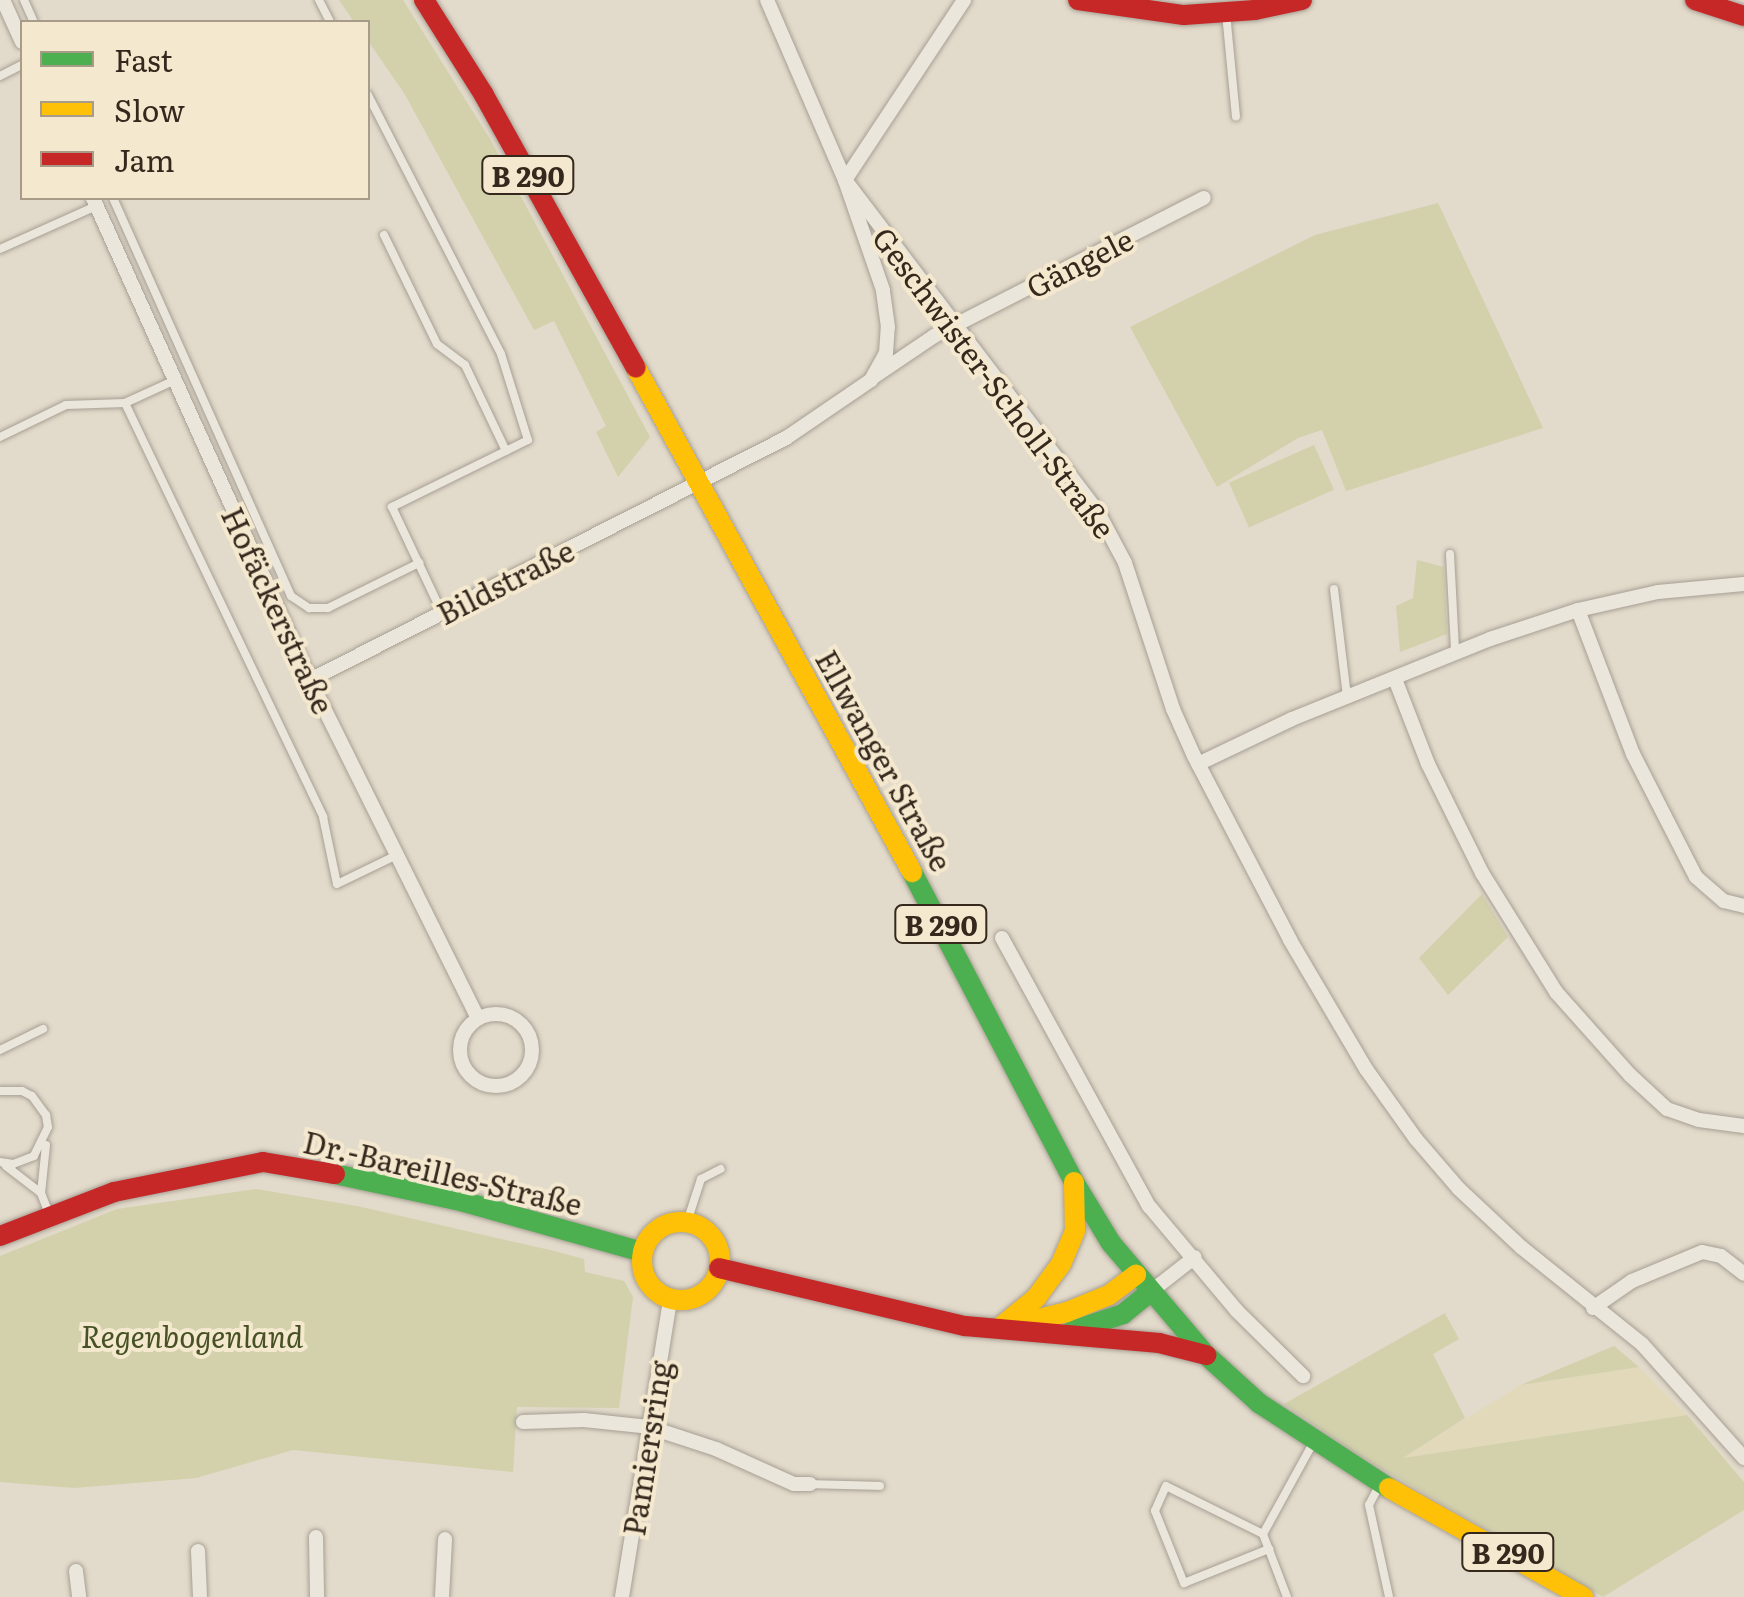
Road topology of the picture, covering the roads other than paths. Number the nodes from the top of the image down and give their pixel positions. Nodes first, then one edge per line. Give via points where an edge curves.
1 (2, 0) edge
2 (424, 0) edge
3 (767, 0) edge
4 (964, 0) edge
5 (1078, 0) edge
6 (1302, 0) edge
7 (1695, 0) edge
8 (1742, 10) edge
9 (1226, 14) junction
10 (20, 38) edge
11 (370, 99) edge
12 (1236, 117) dead end
13 (845, 180) junction
14 (1204, 198) dead end
15 (114, 200) edge
16 (95, 202) edge
17 (384, 236) dead end
18 (0, 250) edge
19 (954, 327) junction
20 (175, 380) junction
21 (870, 380) junction
22 (125, 402) junction
23 (0, 437) edge
24 (506, 450) junction
25 (700, 483) junction
26 (1450, 554) dead end
27 (418, 563) junction
28 (1743, 588) edge
29 (1334, 589) dead end
30 (1578, 610) junction
31 (442, 613) junction
32 (1455, 651) junction
33 (1395, 679) junction
34 (310, 680) junction
35 (1347, 697) junction
36 (1198, 764) junction
37 (394, 856) junction
38 (1744, 906) edge
39 (1002, 938) dead end
40 (478, 1018) junction
41 (43, 1029) dead end
42 (0, 1050) edge
43 (0, 1081) edge
44 (5, 1090) edge
45 (1744, 1126) edge
46 (46, 1139) junction
47 (1, 1163) edge
48 (721, 1169) dead end
49 (1074, 1182) junction
50 (42, 1193) junction
51 (49, 1214) junction
52 (687, 1222) junction
53 (0, 1236) edge
54 (642, 1252) junction
55 (1195, 1257) junction
56 (719, 1268) junction
57 (1744, 1274) edge
58 (1136, 1275) junction
59 (1150, 1293) junction
60 (670, 1299) junction
61 (1592, 1308) junction
62 (998, 1329) junction
63 (1046, 1334) junction
64 (1206, 1355) junction
65 (1303, 1376) dead end
66 (523, 1422) dead end
67 (649, 1427) junction
68 (1313, 1442) junction
69 (1744, 1458) edge
70 (1380, 1483) junction
71 (810, 1484) joint
72 (880, 1486) dead end
73 (1263, 1534) junction
74 (316, 1538) dead end
75 (445, 1539) dead end
76 (1269, 1549) junction
77 (198, 1551) dead end
78 (76, 1571) dead end
79 (79, 1597) edge
80 (200, 1597) edge
81 (317, 1597) edge
82 (442, 1597) edge
83 (622, 1597) edge
84 (1286, 1597) edge
85 (1389, 1597) edge
86 (1582, 1597) edge

1 - 10 street
2 - 25 main road, Ellwanger Straße / B 290
3 - 13 street, Geschwister-Scholl-Straße
4 - 13 street
5 - 9 main road via 1158,13
6 - 9 main road
7 - 8 main road
9 - 12 lane
11 - 24 lane via 500,354 528,440
13 - 19 street, Geschwister-Scholl-Straße
13 - 21 street, Geschwister-Scholl-Straße via 883,290 888,327 886,354
14 - 19 street, Gängele
15 - 27 lane via 291,596 309,608 328,608
16 - 18 lane
16 - 20 street, Hofäckerstraße
17 - 24 lane via 438,344 466,365
19 - 21 street, Gängele
19 - 36 street, Geschwister-Scholl-Straße via 1099,514 1125,563
20 - 22 lane
20 - 34 street, Hofäckerstraße
21 - 25 street via 835,408
22 - 23 lane via 66,405
22 - 37 lane via 323,817 337,884
24 - 27 lane via 392,507
25 - 31 street, Bildstraße
25 - 49 main road, Ellwanger Straße / B 290
26 - 32 lane
27 - 31 lane
28 - 30 street via 1658,592
29 - 35 lane
30 - 32 street
30 - 38 street via 1633,754 1696,876 1724,901
31 - 34 street, Bildstraße
32 - 33 street
33 - 35 street
33 - 45 street via 1482,873 1556,992 1667,1109
34 - 37 street, Hofäckerstraße
35 - 36 street
36 - 61 street, Geschwister-Scholl-Straße via 1290,940 1416,1140 1459,1189
37 - 40 street, Hofäckerstraße
39 - 55 street via 1149,1206
40 - 40 street via 459,1044 462,1066 488,1086 511,1083 532,1056 528,1034 512,1017
41 - 42 lane
43 - 44 lane
44 - 46 lane via 22,1091 41,1104
46 - 47 lane via 34,1156
46 - 50 lane
47 - 50 lane
48 - 52 lane via 701,1178
49 - 58 main road, Ellwanger Straße / B 290
49 - 62 main road via 1074,1231 1061,1264 1036,1298
50 - 51 lane
51 - 53 main road, Dr.-Bareilles-Straße
51 - 54 main road, Dr.-Bareilles-Straße via 168,1179 263,1162 444,1196
52 - 54 main road via 664,1225
52 - 56 main road via 709,1234
54 - 60 main road via 644,1276
55 - 59 street
55 - 65 street via 1238,1312
56 - 60 main road via 706,1290
56 - 62 main road
57 - 61 street via 1721,1256 1702,1252 1632,1282
58 - 59 main road, Ellwanger Straße / B 290
58 - 62 main road via 1067,1312
59 - 63 main road via 1123,1314 1082,1330
59 - 64 main road, Ellwanger Straße / B 290
60 - 67 street, Pamiersring
61 - 69 street, Geschwister-Scholl-Straße via 1642,1344
62 - 63 main road
63 - 64 main road via 1159,1342
64 - 68 main road, Ellwanger Straße / B 290
66 - 67 street
67 - 71 street via 794,1484
67 - 83 street, Pamiersring
68 - 70 main road, Ellwanger Straße / B 290
68 - 73 lane
70 - 85 lane via 1369,1505
70 - 86 main road, Ellwanger Straße / B 290
71 - 72 lane
73 - 76 lane
73 - 76 lane via 1166,1486 1156,1511 1184,1583
74 - 81 street
75 - 82 street
76 - 84 lane
77 - 80 street
78 - 79 street

